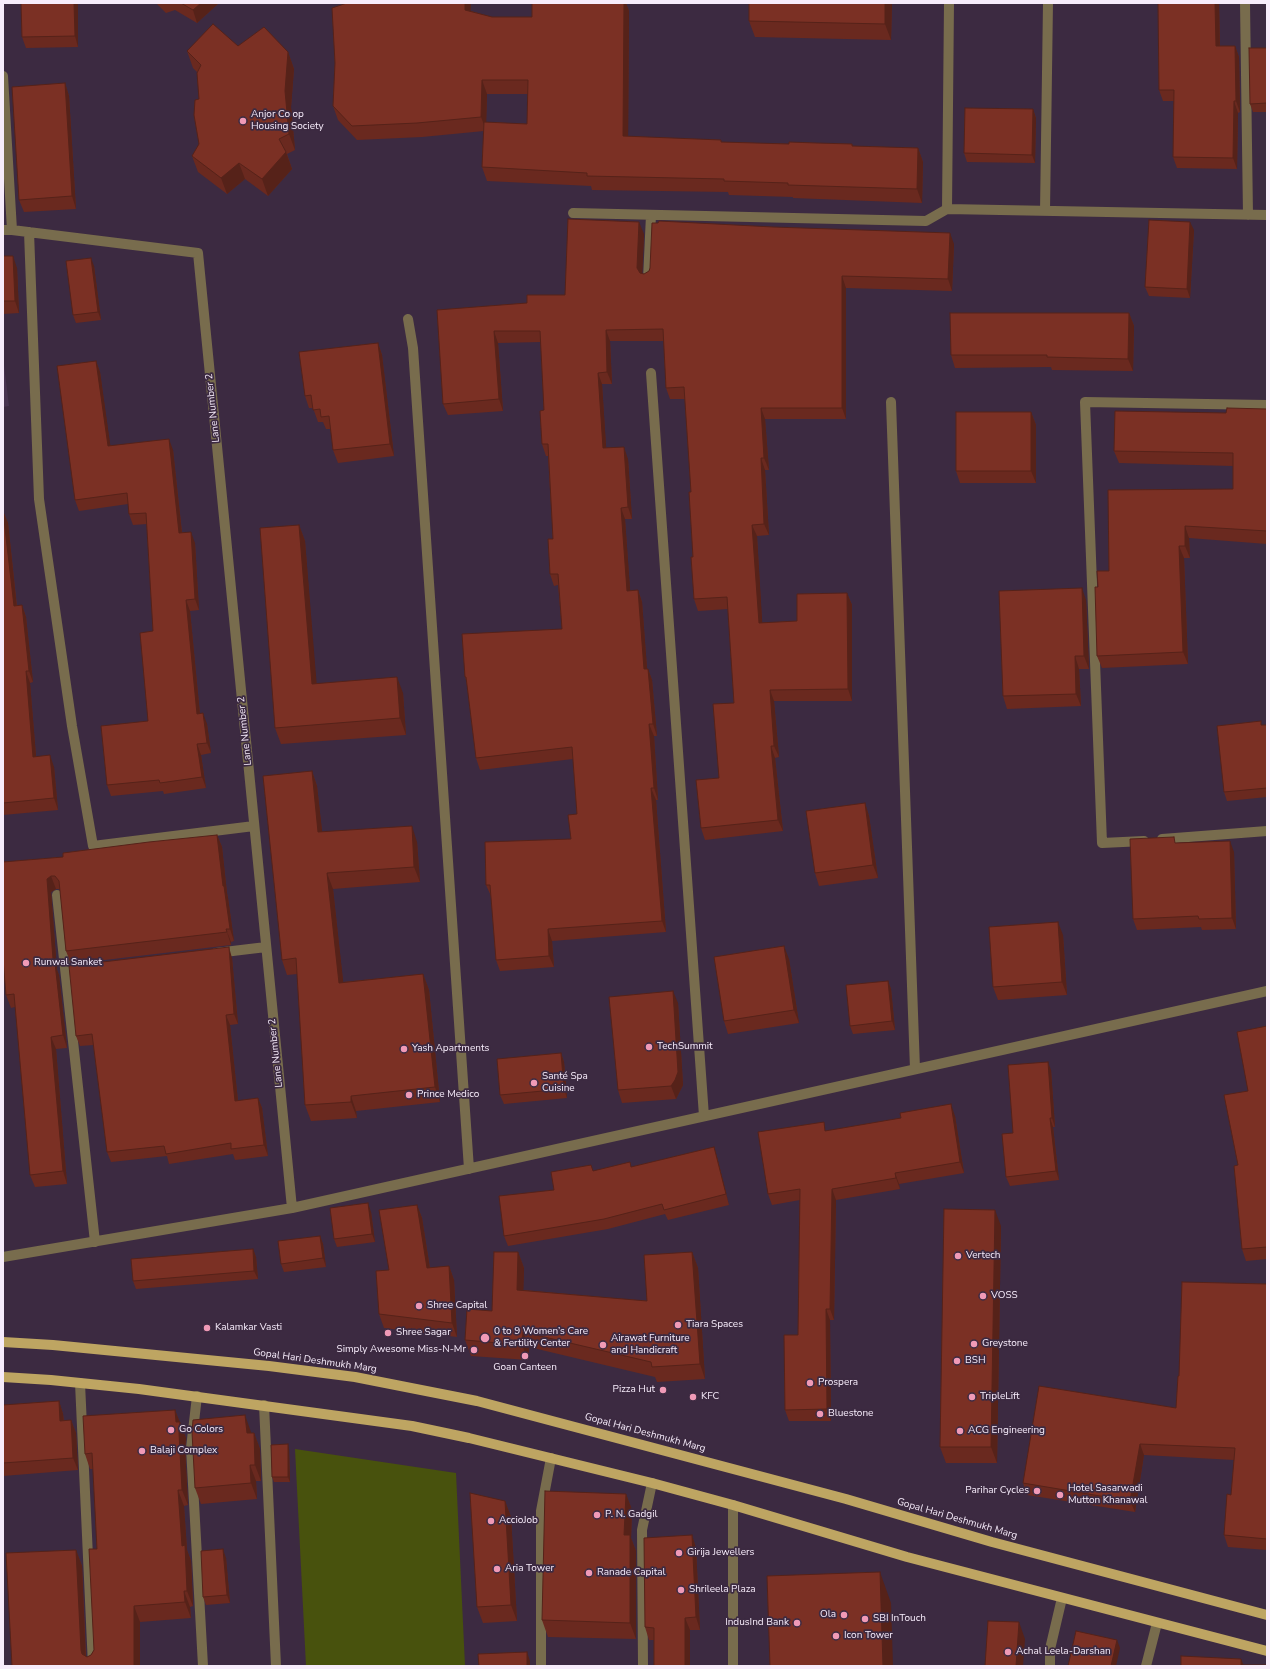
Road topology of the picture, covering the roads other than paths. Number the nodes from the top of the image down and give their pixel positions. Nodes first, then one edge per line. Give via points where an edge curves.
1 (949, 3) edge
2 (1048, 3) edge
3 (1245, 3) edge
4 (3, 76) edge
5 (947, 209) junction
6 (1045, 211) junction
7 (573, 213) dead end
8 (651, 215) junction
9 (1248, 215) junction
10 (1267, 216) edge
11 (7, 230) edge
12 (29, 232) junction
13 (648, 279) edge
14 (408, 319) dead end
15 (651, 373) dead end
16 (891, 402) dead end
17 (1267, 405) edge
18 (254, 826) junction
19 (1267, 831) edge
20 (57, 895) edge
21 (266, 946) junction
22 (204, 954) edge
23 (1267, 991) edge
24 (915, 1069) junction
25 (704, 1116) junction
26 (469, 1169) junction
27 (292, 1208) junction
28 (95, 1242) junction
29 (3, 1257) edge
30 (3, 1342) edge
31 (3, 1377) edge
32 (80, 1383) junction
33 (197, 1396) junction
34 (264, 1405) junction
35 (551, 1458) junction
36 (652, 1483) junction
37 (733, 1505) junction
38 (1062, 1598) junction
39 (1267, 1615) edge
40 (1158, 1623) junction
41 (1267, 1651) edge
42 (93, 1666) edge
43 (203, 1666) edge
44 (276, 1666) edge
45 (542, 1666) edge
46 (643, 1666) edge
47 (733, 1666) edge
48 (1050, 1666) edge
49 (1146, 1666) edge

1 - 5 street
2 - 6 street
3 - 9 street
4 - 11 street
5 - 6 street
5 - 8 street via 926,222
6 - 9 street
7 - 8 street
8 - 13 street
9 - 10 street
11 - 12 street
12 - 18 street, Lane Number 2 via 198,253
12 - 18 street via 39,499 72,726 93,846
14 - 26 street via 414,356
15 - 25 street
16 - 24 street
17 - 19 street via 1085,402 1102,843
18 - 21 street, Lane Number 2
20 - 28 street via 68,971
21 - 22 street
21 - 27 street, Lane Number 2
23 - 24 street
24 - 25 street
25 - 26 street
26 - 27 street
27 - 28 street
28 - 29 street
30 - 39 main road, Gopal Hari Deshmukh Marg via 269,1366 340,1375 477,1401
31 - 32 main road
32 - 33 main road
32 - 42 street
33 - 34 main road
33 - 43 street via 191,1448
34 - 35 main road via 412,1426
34 - 44 street
35 - 36 main road
35 - 45 street via 541,1511
36 - 37 main road
36 - 46 street via 642,1530
37 - 38 main road via 908,1557
37 - 47 street
38 - 40 main road
38 - 48 street via 1050,1649
40 - 41 main road
40 - 49 street

